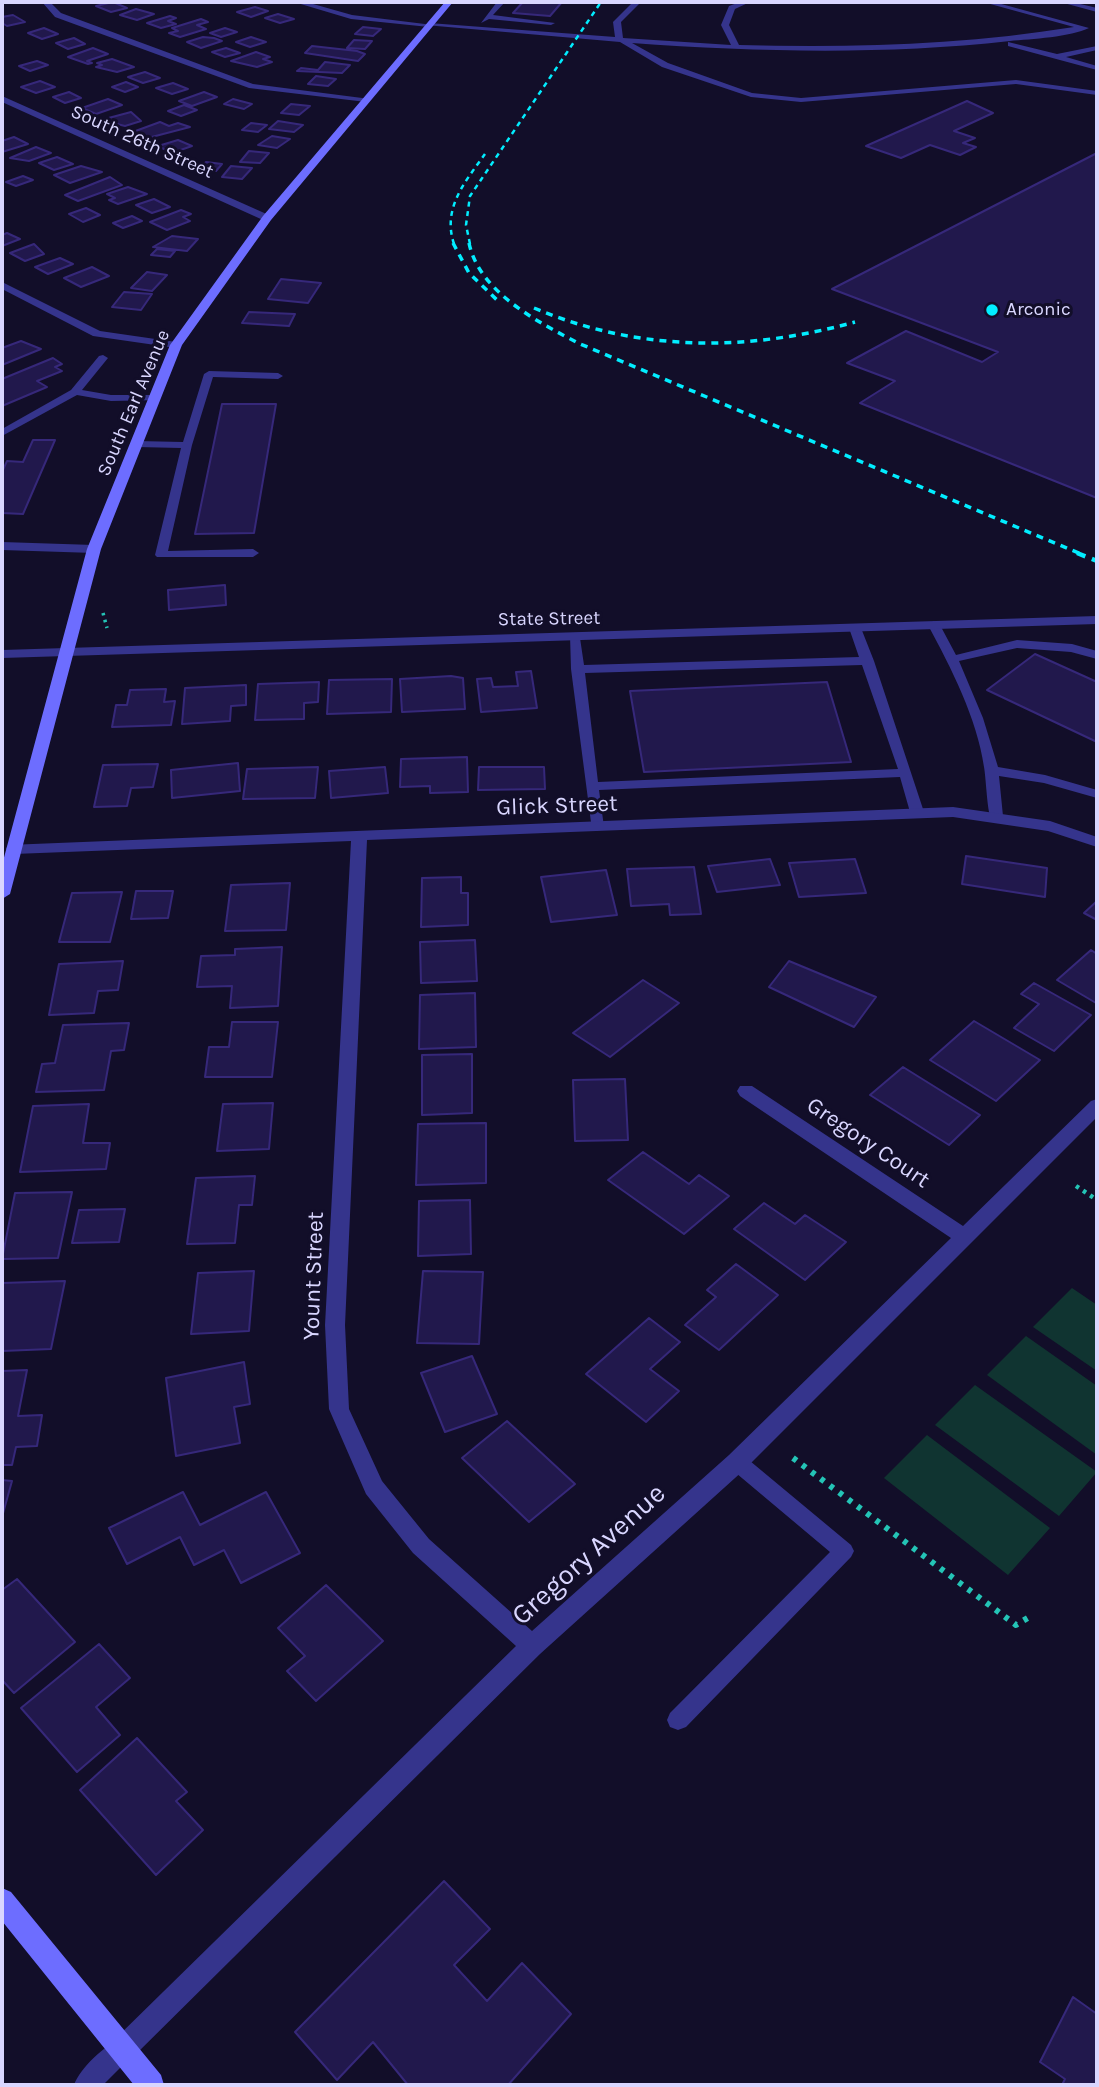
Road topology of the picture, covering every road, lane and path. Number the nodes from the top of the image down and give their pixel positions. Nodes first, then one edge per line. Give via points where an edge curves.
1 (47, 2) edge
2 (298, 2) edge
3 (449, 2) edge
4 (501, 2) edge
5 (637, 2) edge
6 (746, 2) edge
7 (987, 2) edge
8 (1064, 2) edge
9 (1097, 10) edge
10 (487, 17) junction
11 (551, 23) dead end
12 (429, 25) junction
13 (478, 28) junction
14 (1085, 28) junction
15 (1097, 32) edge
16 (619, 40) junction
17 (1002, 42) junction
18 (737, 48) junction
19 (1097, 48) edge
20 (1057, 57) junction
21 (1097, 68) edge
22 (1097, 93) edge
23 (2, 99) edge
24 (366, 99) junction
25 (267, 218) junction
26 (2, 285) edge
27 (176, 345) junction
28 (103, 358) dead end
29 (278, 376) dead end
30 (75, 392) junction
31 (155, 398) junction
32 (2, 433) edge
33 (137, 444) junction
34 (187, 445) junction
35 (2, 546) edge
36 (94, 549) junction
37 (253, 553) dead end
38 (103, 607) dead end
39 (1097, 620) edge
40 (934, 625) junction
41 (107, 628) dead end
42 (855, 628) junction
43 (574, 638) junction
44 (66, 652) junction
45 (2, 654) edge
46 (1097, 656) edge
47 (953, 659) junction
48 (868, 661) junction
49 (577, 669) junction
50 (990, 769) junction
51 (906, 773) junction
52 (593, 786) junction
53 (1097, 794) edge
54 (917, 812) junction
55 (996, 816) junction
56 (597, 827) junction
57 (359, 835) junction
58 (1097, 842) edge
59 (14, 849) junction
60 (2, 894) edge
61 (746, 1091) dead end
62 (1097, 1106) edge
63 (1076, 1186) dead end
64 (1097, 1200) edge
65 (963, 1236) junction
66 (793, 1458) dead end
67 (737, 1462) junction
68 (1031, 1616) dead end
69 (532, 1646) junction
70 (678, 1720) dead end
71 (2, 1901) edge
72 (122, 2050) junction
73 (86, 2085) edge
74 (151, 2085) edge

1 - 24 street via 58,15 252,86
2 - 12 street via 351,17
3 - 12 street, South Earl Avenue
4 - 10 lane
5 - 16 lane via 617,22
6 - 18 lane via 732,8 725,25
7 - 14 lane
8 - 9 lane
10 - 11 lane
10 - 13 lane
12 - 13 lane
12 - 24 street, South Earl Avenue
13 - 16 lane
14 - 15 lane
14 - 17 lane
16 - 18 lane
16 - 22 lane via 665,65 751,95 801,100 1016,82
17 - 18 lane
17 - 20 lane
19 - 20 lane
20 - 21 lane
23 - 25 street, South 26th Street
24 - 25 street, South Earl Avenue
25 - 27 street, South Earl Avenue
26 - 27 street via 97,334
27 - 31 street, South Earl Avenue
28 - 30 lane
29 - 34 lane via 209,374
30 - 31 lane
30 - 32 lane
31 - 33 street, South Earl Avenue
33 - 34 lane
33 - 36 street, South Earl Avenue
34 - 37 lane via 161,555
35 - 36 street
36 - 44 street, South Earl Avenue
38 - 41 path
39 - 40 street, State Street
40 - 42 street, State Street
40 - 47 lane
42 - 43 street, State Street
42 - 48 lane
43 - 44 street, State Street
43 - 49 lane
44 - 45 street, State Street
44 - 59 street, South Earl Avenue
46 - 47 lane via 1072,648 1017,644
47 - 50 lane
48 - 49 lane
48 - 51 lane
49 - 52 lane
50 - 53 lane
50 - 55 lane via 998,799
51 - 52 lane
51 - 54 lane
52 - 56 lane
54 - 55 street, Glick Street
54 - 56 street, Glick Street
55 - 58 street, Glick Street via 1050,826
56 - 57 street, Glick Street
57 - 59 street, Glick Street
57 - 69 street, Yount Street via 335,1325 339,1409 374,1487 421,1546
59 - 60 street, South Earl Avenue
61 - 65 street, Gregory Court
62 - 65 street, Gregory Avenue
63 - 64 path
65 - 67 street, Gregory Avenue
66 - 68 path via 1016,1625
67 - 69 street, Gregory Avenue
67 - 70 lane via 844,1551
69 - 72 street, Gregory Avenue
71 - 72 street
72 - 73 lane
72 - 74 street

